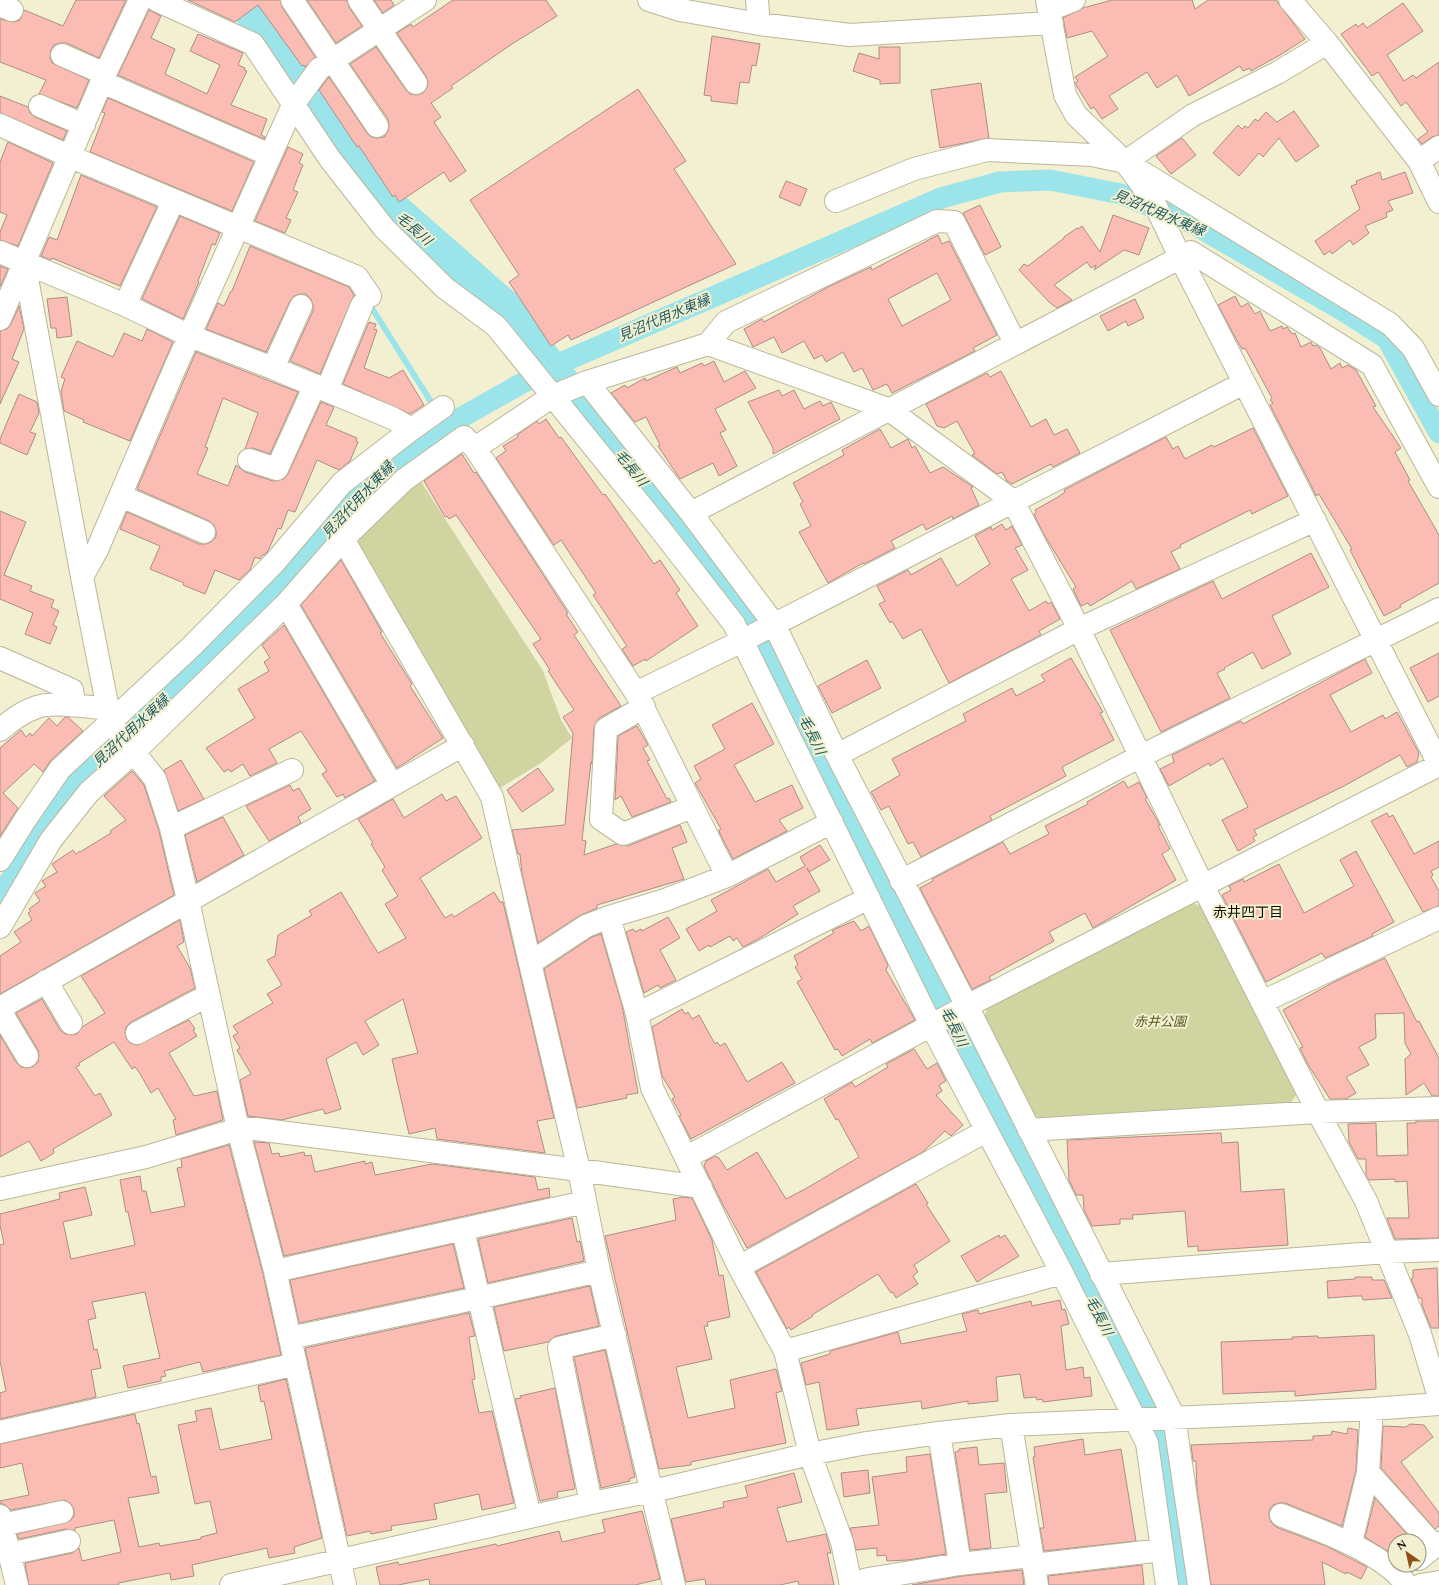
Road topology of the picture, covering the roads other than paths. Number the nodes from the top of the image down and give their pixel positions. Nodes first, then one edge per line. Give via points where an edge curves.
1 (140, 0) edge
2 (156, 0) edge
3 (292, 0) edge
4 (359, 0) edge
5 (425, 0) edge
6 (649, 0) edge
7 (757, 0) edge
8 (1074, 0) edge
9 (1290, 0) edge
10 (1050, 11) edge
11 (759, 24) junction
12 (379, 30) junction
13 (1327, 43) junction
14 (62, 55) dead end
15 (334, 60) junction
16 (103, 78) junction
17 (416, 83) dead end
18 (293, 105) junction
19 (40, 106) dead end
20 (0, 125) edge
21 (84, 125) junction
22 (377, 126) dead end
23 (1439, 147) edge
24 (270, 155) junction
25 (71, 157) junction
26 (1419, 161) junction
27 (1125, 162) junction
28 (836, 201) dead end
29 (1439, 202) edge
30 (169, 210) dead end
31 (238, 226) junction
32 (0, 252) edge
33 (1181, 259) junction
34 (24, 262) junction
35 (125, 305) junction
36 (301, 306) dead end
37 (0, 319) edge
38 (190, 336) junction
39 (1015, 343) junction
40 (708, 344) junction
41 (273, 368) junction
42 (587, 382) junction
43 (1244, 383) junction
44 (321, 388) junction
45 (1439, 395) edge
46 (553, 396) junction
47 (443, 407) dead end
48 (888, 409) junction
49 (412, 429) junction
50 (475, 448) junction
51 (249, 460) dead end
52 (1439, 487) edge
53 (121, 496) junction
54 (1013, 501) junction
55 (691, 513) junction
56 (1315, 520) junction
57 (204, 532) dead end
58 (343, 539) junction
59 (82, 577) junction
60 (286, 604) junction
61 (1439, 609) edge
62 (774, 624) junction
63 (1079, 630) junction
64 (742, 641) junction
65 (1376, 641) junction
66 (0, 658) edge
67 (640, 700) junction
68 (74, 705) junction
69 (111, 719) junction
70 (0, 730) edge
71 (463, 745) junction
72 (134, 752) junction
73 (837, 755) junction
74 (1141, 756) junction
75 (1439, 765) edge
76 (292, 770) dead end
77 (392, 785) junction
78 (692, 807) junction
79 (832, 822) junction
80 (171, 828) junction
81 (0, 860) edge
82 (727, 876) junction
83 (901, 881) junction
84 (1203, 886) junction
85 (869, 898) junction
86 (188, 900) junction
87 (609, 917) junction
88 (1439, 918) edge
89 (0, 927) edge
90 (530, 963) junction
91 (46, 981) junction
92 (209, 995) junction
93 (1262, 1002) junction
94 (967, 1006) junction
95 (0, 1009) edge
96 (637, 1014) junction
97 (71, 1023) dead end
98 (931, 1026) junction
99 (137, 1033) dead end
100 (27, 1056) dead end
101 (1439, 1108) edge
102 (1318, 1112) junction
103 (238, 1128) junction
104 (1029, 1130) junction
105 (986, 1131) junction
106 (688, 1157) junction
107 (579, 1170) junction
108 (701, 1187) junction
109 (0, 1189) edge
110 (585, 1202) junction
111 (463, 1230) junction
112 (1439, 1250) edge
113 (1387, 1252) junction
114 (739, 1267) junction
115 (274, 1271) junction
116 (600, 1271) junction
117 (1062, 1273) junction
118 (1101, 1274) junction
119 (478, 1298) junction
120 (615, 1335) junction
121 (290, 1338) junction
122 (785, 1351) junction
123 (296, 1364) junction
124 (1439, 1397) edge
125 (1439, 1404) edge
126 (1372, 1409) junction
127 (1171, 1418) junction
128 (1140, 1420) junction
129 (1011, 1425) junction
130 (0, 1432) edge
131 (939, 1433) junction
132 (810, 1454) junction
133 (1368, 1472) junction
134 (653, 1491) junction
135 (591, 1503) junction
136 (62, 1512) dead end
137 (1281, 1515) dead end
138 (530, 1517) junction
139 (1, 1521) edge
140 (69, 1541) dead end
141 (1351, 1543) junction
142 (1162, 1550) junction
143 (1431, 1550) edge
144 (9, 1554) junction
145 (339, 1560) junction
146 (960, 1564) junction
147 (1034, 1568) edge
148 (1407, 1579) edge
149 (1439, 1582) edge
150 (17, 1585) edge
151 (231, 1585) edge
152 (345, 1585) edge
153 (674, 1585) edge
154 (851, 1585) edge
155 (1167, 1585) edge
156 (1199, 1585) edge
157 (1421, 1585) edge

1 - 16 street
2 - 18 street via 253,44
3 - 15 street
4 - 12 street
5 - 12 street
6 - 11 street via 680,10
7 - 11 street
8 - 10 street
9 - 13 street
10 - 11 street via 850,35
10 - 27 street via 1065,95 1076,115
12 - 15 street
12 - 17 street
13 - 26 street
13 - 27 street via 1277,73 1193,115
14 - 16 street
15 - 18 street via 319,69
15 - 22 street
16 - 21 street
16 - 24 street
18 - 24 street
18 - 46 street via 330,159 384,228 445,288 496,326
19 - 21 street
20 - 25 street
21 - 25 street
23 - 26 street
24 - 31 street
25 - 31 street
25 - 34 street
26 - 29 street
27 - 28 street via 1092,155 987,150 914,169
27 - 33 street via 1153,200
27 - 45 street via 1390,324 1413,348
30 - 35 street
31 - 38 street
31 - 44 street via 356,276 366,301
32 - 34 street
33 - 39 street
33 - 43 street
33 - 52 street via 1191,252 1372,365
34 - 35 street
34 - 37 street
34 - 59 street
35 - 38 street
36 - 41 street
38 - 41 street
38 - 53 street
39 - 40 street via 954,222 937,221 726,322
39 - 48 street
40 - 42 street
40 - 48 street
41 - 44 street
42 - 46 street
42 - 55 street
43 - 54 street
43 - 56 street
44 - 49 street
44 - 51 street via 277,469
46 - 50 street
46 - 64 street via 734,624
47 - 49 street
48 - 54 street
48 - 55 street
49 - 69 street via 342,483 275,562 191,647
50 - 58 street via 464,437 404,480
50 - 67 street
53 - 57 street
53 - 59 street
54 - 62 street
54 - 63 street
55 - 62 street
56 - 63 street
56 - 65 street
58 - 60 street
58 - 71 street
59 - 69 street
60 - 72 street
60 - 77 street
61 - 65 street
62 - 64 street
62 - 73 street
63 - 73 street
63 - 74 street
64 - 67 street
64 - 79 street
65 - 74 street
65 - 75 street
66 - 68 street via 72,690
67 - 78 street
67 - 78 street via 606,730 601,819 623,834
68 - 69 street
68 - 70 street via 38,706 16,716
69 - 72 street
69 - 81 street via 60,769
71 - 77 street
71 - 90 street via 492,797
72 - 80 street via 155,779
72 - 89 street via 90,792 51,840
73 - 83 street
74 - 83 street
74 - 84 street
75 - 84 street
76 - 80 street
77 - 86 street
78 - 82 street
79 - 82 street
79 - 85 street
80 - 86 street
82 - 87 street via 665,900
83 - 94 street
84 - 93 street
84 - 94 street
85 - 96 street
85 - 98 street
86 - 91 street
86 - 92 street
87 - 90 street via 586,926
87 - 96 street
88 - 93 street
90 - 107 street
91 - 95 street
91 - 97 street
92 - 99 street
92 - 103 street
93 - 102 street
94 - 98 street
94 - 104 street
95 - 100 street
96 - 106 street via 652,1088
98 - 105 street
98 - 106 street
101 - 102 street
102 - 104 street
102 - 113 street via 1366,1202
103 - 107 street
103 - 109 street via 146,1157
103 - 115 street
104 - 118 street
105 - 114 street
105 - 117 street
106 - 108 street
107 - 108 street
107 - 110 street
108 - 114 street
110 - 111 street
110 - 116 street
111 - 115 street
111 - 119 street
112 - 113 street
113 - 118 street
113 - 124 street via 1420,1334
114 - 122 street
115 - 121 street
116 - 119 street
116 - 120 street
117 - 122 street
117 - 128 street
118 - 127 street
119 - 121 street
119 - 138 street
120 - 134 street
120 - 135 street via 559,1348
121 - 123 street
122 - 132 street
123 - 130 street
123 - 145 street
125 - 126 street
126 - 127 street
126 - 133 street
127 - 128 street
127 - 156 street
128 - 129 street
128 - 142 street via 1147,1443
129 - 131 street
129 - 147 street
131 - 132 street
131 - 146 street
132 - 134 street
132 - 154 street via 842,1542
133 - 141 street
133 - 143 street
134 - 135 street
134 - 153 street
135 - 138 street
136 - 139 street
137 - 141 street
138 - 145 street
139 - 144 street
140 - 144 street
141 - 148 street
142 - 147 street
142 - 155 street
144 - 150 street
145 - 151 street
145 - 152 street
146 - 147 street
146 - 154 street via 868,1579
149 - 157 street

